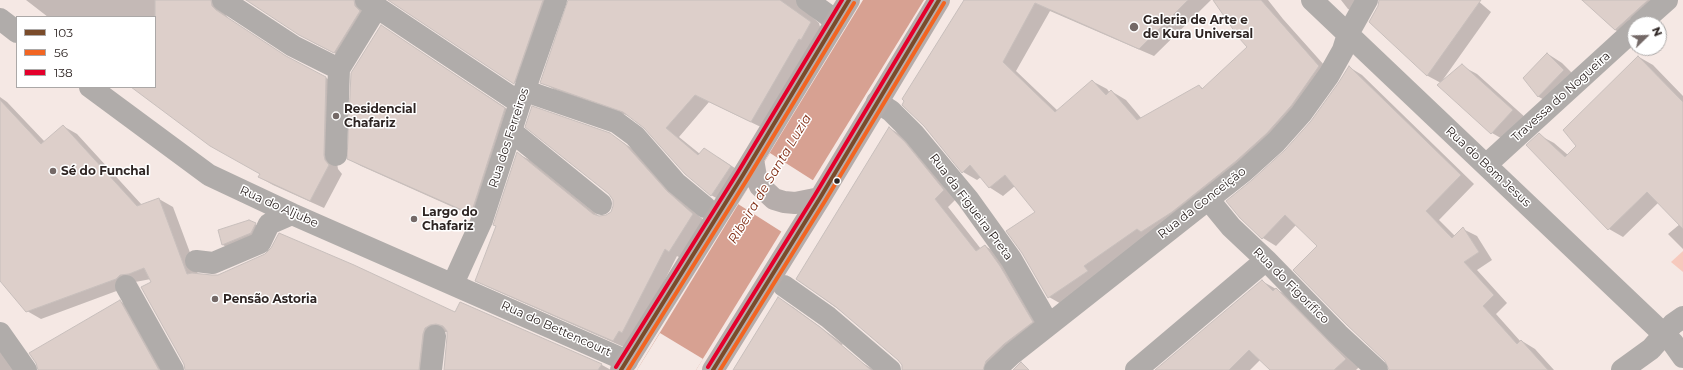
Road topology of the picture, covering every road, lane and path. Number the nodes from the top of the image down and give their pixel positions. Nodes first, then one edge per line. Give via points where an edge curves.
1 (223, 0) edge
2 (556, 0) edge
3 (807, 0) edge
4 (848, 0) edge
5 (939, 0) edge
6 (1312, 0) edge
7 (1367, 0) edge
8 (1667, 0) edge
9 (371, 3) edge
10 (1649, 16) edge
11 (0, 19) edge
12 (836, 21) junction
13 (16, 31) edge
14 (1348, 34) junction
15 (1627, 36) edge
16 (339, 69) junction
17 (91, 88) edge
18 (522, 96) junction
19 (877, 102) junction
20 (511, 131) junction
21 (336, 155) dead end
22 (1486, 165) junction
23 (754, 168) junction
24 (1208, 199) junction
25 (810, 200) junction
26 (601, 204) dead end
27 (705, 207) dead end
28 (292, 214) junction
29 (196, 260) dead end
30 (1266, 260) junction
31 (457, 275) dead end
32 (126, 286) dead end
33 (784, 286) dead end
34 (485, 297) joint
35 (1683, 317) edge
36 (1049, 325) junction
37 (0, 333) edge
38 (1664, 334) junction
39 (435, 336) dead end
40 (1683, 357) edge
41 (633, 367) edge
42 (26, 370) edge
43 (172, 370) edge
44 (431, 370) edge
45 (713, 370) edge
46 (890, 370) edge
47 (995, 370) edge
48 (1136, 370) edge
49 (1377, 370) edge
50 (1622, 370) edge

1 - 16 street via 292,46
2 - 18 street, Rua dos Ferreiros
3 - 12 street
4 - 12 main road
5 - 19 main road
6 - 14 street, Rua do Bom Jesus
7 - 14 street, Rua da Conceição
8 - 10 street
9 - 16 street
9 - 18 street
11 - 13 street
12 - 23 main road
14 - 22 street, Rua do Bom Jesus
14 - 24 street, Rua da Conceição via 1343,50 1329,75 1301,114 1276,142
15 - 22 street, Travessa do Nogueira
16 - 21 street
17 - 28 street, Rua do Aljube via 209,176
18 - 20 street, Rua dos Ferreiros
18 - 27 street via 616,122 635,136 676,183
19 - 25 main road
19 - 36 street, Rua da Figueira Preta via 891,111 914,134 968,199 1011,259
20 - 26 street
20 - 31 street, Rua dos Ferreiros via 482,220
22 - 38 street, Rua do Bom Jesus
23 - 25 main road via 760,186 774,200
23 - 41 main road
24 - 30 street, Rua do Figorífico via 1230,227
24 - 36 street, Rua da Conceição
25 - 45 main road
28 - 29 street via 269,224 260,243 213,263
28 - 34 street, Rua do Aljube
30 - 48 street
30 - 49 street, Rua do Figorífico
32 - 43 street
33 - 46 street via 828,317
34 - 41 street, Rua do Bettencourt
35 - 38 street
36 - 47 street, Rua da Conceição
37 - 42 street
38 - 40 street, Rua do Bom Jesus
38 - 50 street via 1651,349
39 - 44 street

